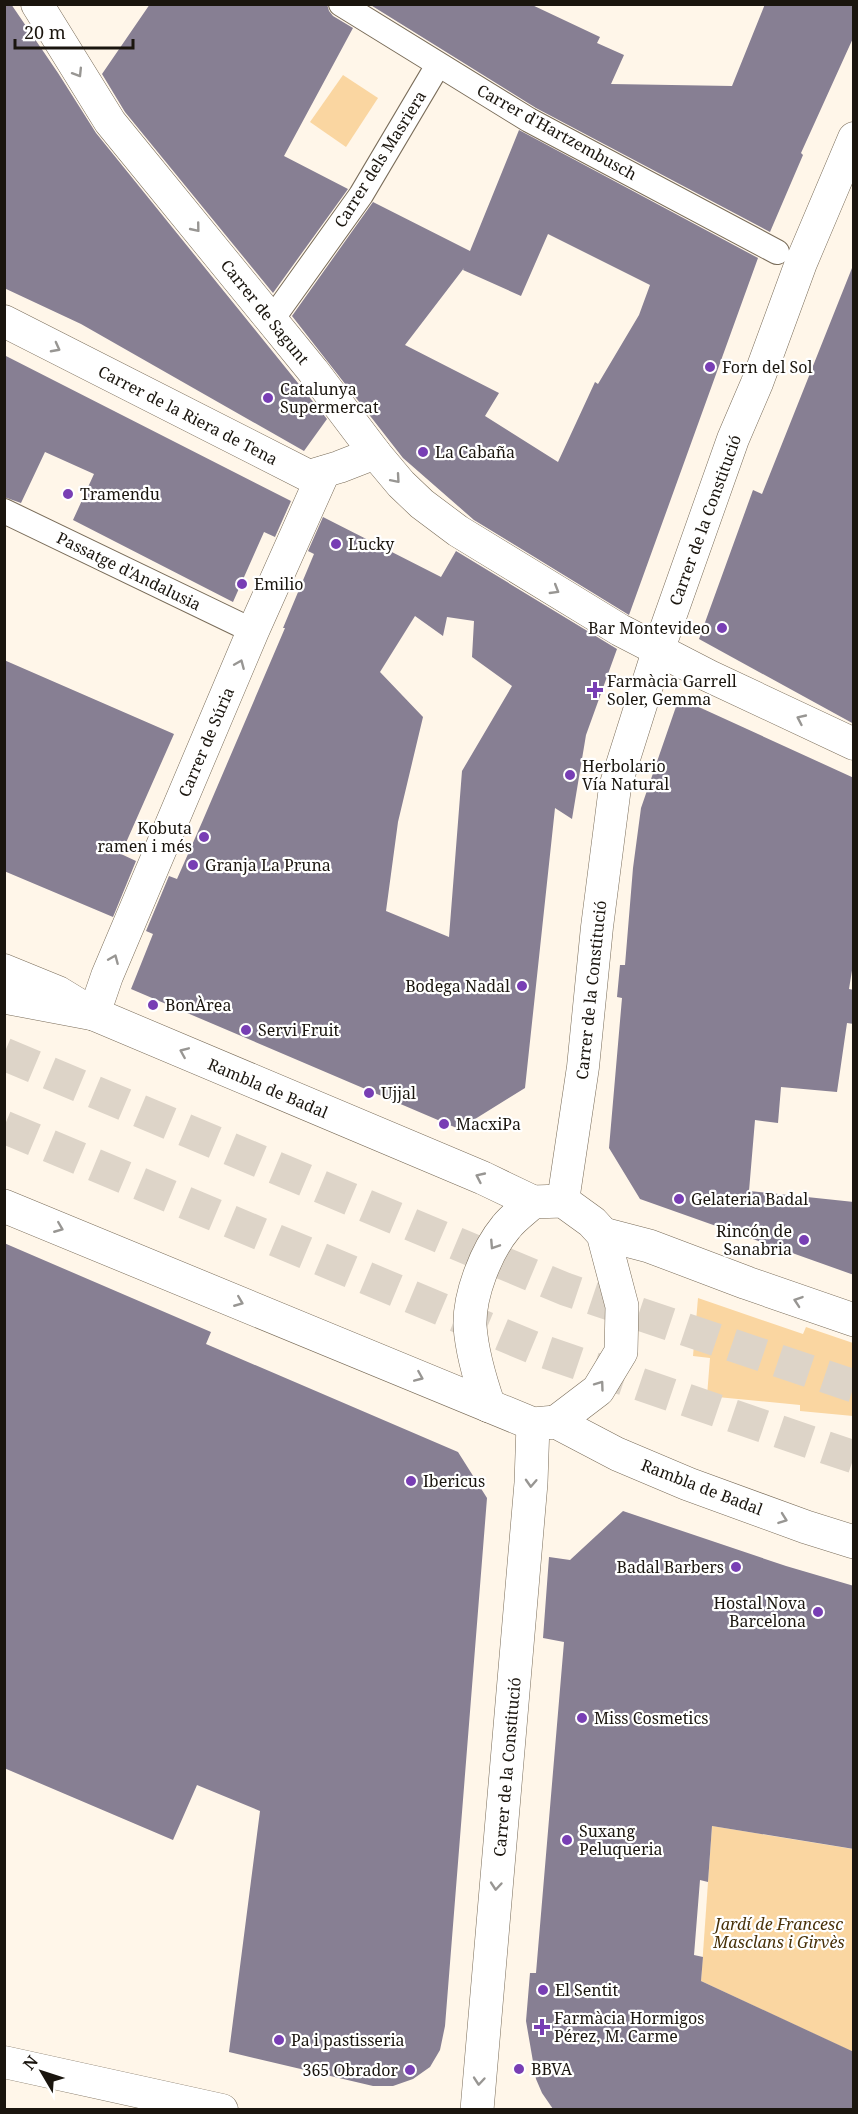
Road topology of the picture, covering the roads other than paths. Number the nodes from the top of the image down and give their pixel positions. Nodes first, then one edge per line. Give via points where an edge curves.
1 (37, 4) edge
2 (341, 4) edge
3 (438, 65) junction
4 (854, 138) edge
5 (777, 252) dead end
6 (278, 311) dead end
7 (4, 321) edge
8 (375, 453) junction
9 (324, 471) junction
10 (4, 511) edge
11 (253, 631) junction
12 (658, 651) junction
13 (854, 744) edge
14 (4, 970) edge
15 (4, 997) edge
16 (94, 1014) junction
17 (548, 1201) junction
18 (4, 1206) edge
19 (603, 1234) junction
20 (854, 1320) edge
21 (489, 1406) junction
22 (544, 1423) junction
23 (854, 1542) edge
24 (4, 2062) edge
25 (222, 2109) edge
26 (477, 2109) edge

1 -> 8 street, Carrer de Sagunt via 110,122 314,371
2 - 3 street, Carrer d'Hartzembusch
3 - 5 street, Carrer d'Hartzembusch via 529,120
3 - 6 street, Carrer dels Masriera via 361,195
4 - 12 street, Carrer de la Constitució via 733,439
7 -> 9 street, Carrer de la Riera de Tena via 309,476
8 - 9 street, Carrer de la Riera de Tena
8 -> 12 street, Carrer de Sagunt via 422,504 458,531
9 - 11 street, Carrer de Súria
10 - 11 street, Passatge d'Andalusia
16 -> 11 street, Carrer de Súria
13 -> 12 street, Carrer de Sagunt
12 - 17 street, Carrer de la Constitució via 615,787 583,1067
14 - 16 street, Rambla de Badal via 57,992
15 - 16 street
17 -> 16 street, Rambla de Badal via 473,1174
17 - 19 street, Rambla de Badal via 592,1222
17 -> 21 street via 506,1227 477,1282 470,1324 478,1372
18 -> 21 street, Rambla de Badal
20 -> 19 street, Rambla de Badal via 649,1246
22 -> 19 street via 598,1390 621,1352 622,1306
21 - 22 street, Rambla de Badal
22 -> 23 street, Rambla de Badal via 688,1484
22 -> 26 street, Carrer de la Constitució via 531,1483
24 - 25 street

